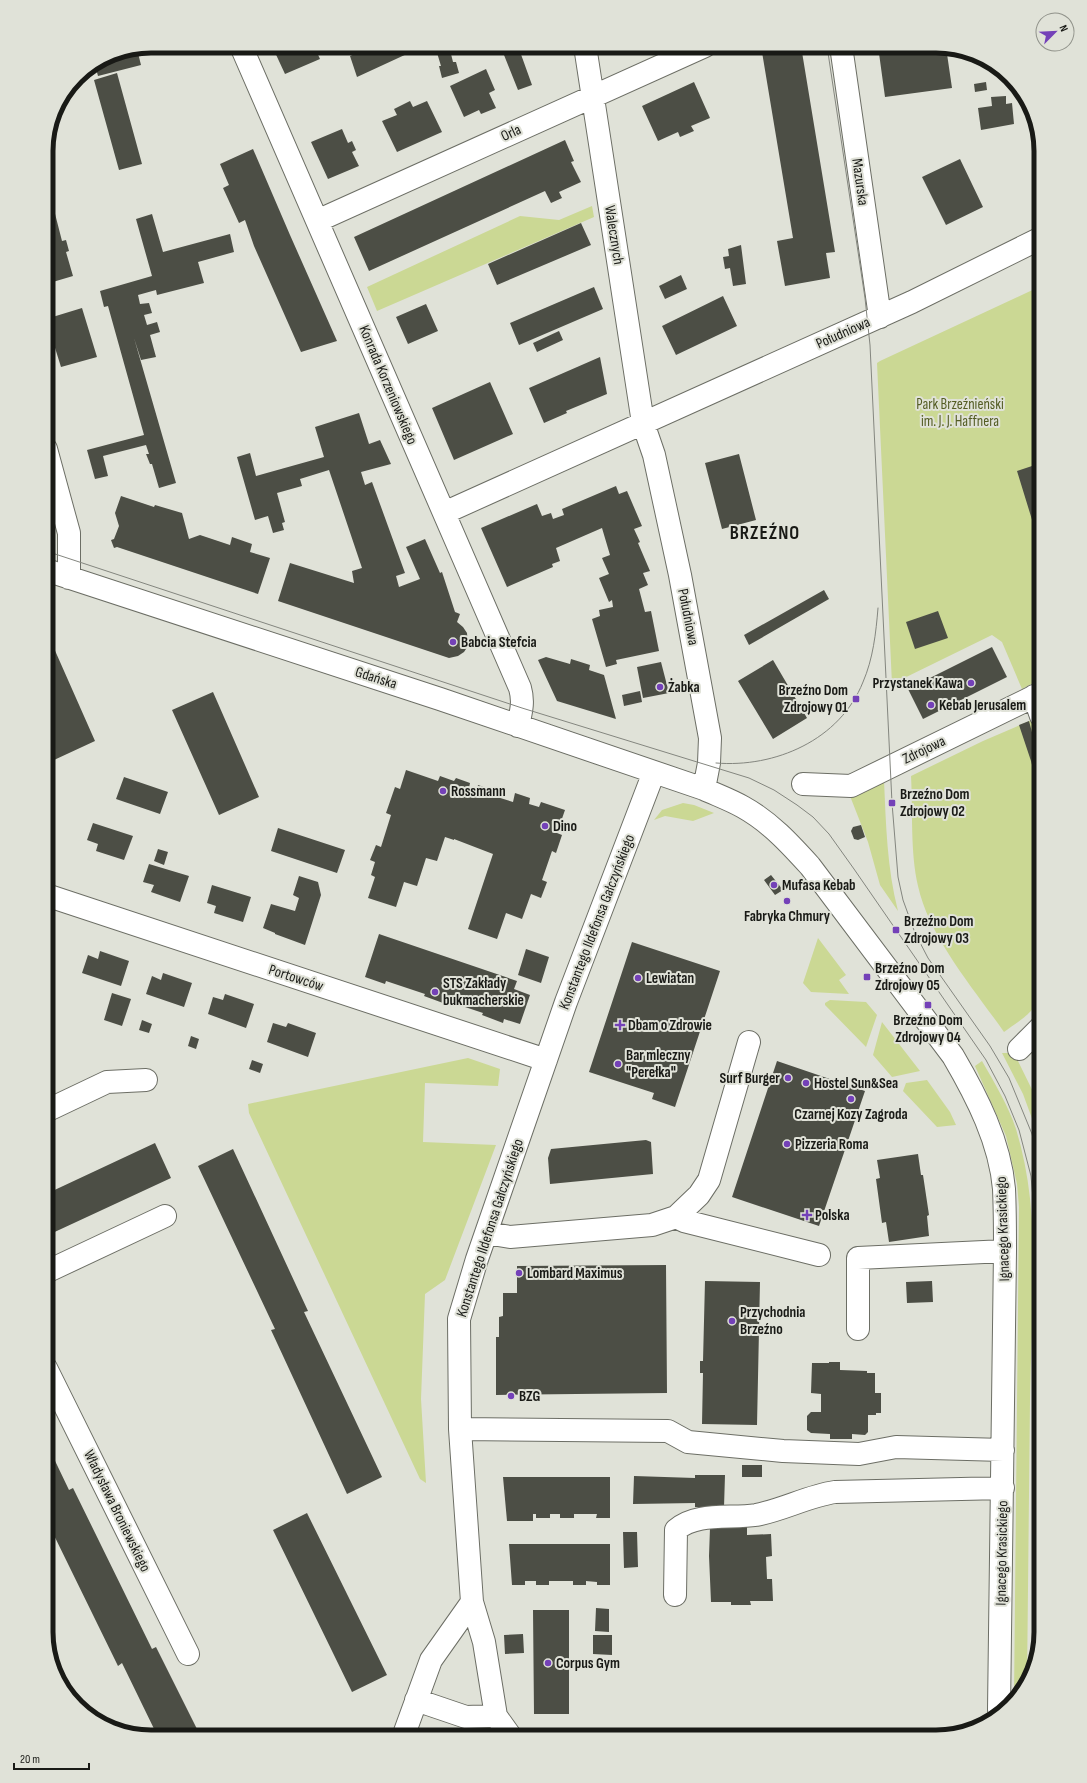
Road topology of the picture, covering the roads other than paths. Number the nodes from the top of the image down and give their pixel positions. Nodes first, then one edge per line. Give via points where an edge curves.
1 (244, 53) edge
2 (586, 53) edge
3 (688, 53) edge
4 (842, 53) edge
5 (592, 96) junction
6 (317, 221) junction
7 (1034, 241) edge
8 (880, 317) junction
9 (643, 423) junction
10 (53, 475) edge
11 (444, 513) junction
12 (53, 572) edge
13 (70, 578) junction
14 (1034, 703) edge
15 (518, 726) junction
16 (654, 772) junction
17 (803, 784) dead end
18 (704, 788) junction
19 (53, 897) edge
20 (1034, 1033) edge
21 (749, 1042) dead end
22 (1019, 1049) dead end
23 (546, 1060) junction
24 (146, 1080) dead end
25 (53, 1108) edge
26 (165, 1216) dead end
27 (676, 1217) junction
28 (486, 1233) junction
29 (1005, 1251) junction
30 (819, 1255) dead end
31 (53, 1269) edge
32 (858, 1329) dead end
33 (53, 1382) edge
34 (460, 1429) junction
35 (1003, 1450) junction
36 (1003, 1488) junction
37 (676, 1595) dead end
38 (472, 1602) junction
39 (188, 1654) dead end
40 (416, 1700) junction
41 (999, 1707) edge
42 (496, 1716) junction
43 (405, 1730) edge
44 (506, 1730) edge

1 - 6 street, Konrada Korzeniowskiego
2 - 5 street, Walecznych
3 - 5 street, Orla
4 - 8 street, Mazurska
5 - 6 street, Orla
5 - 9 street, Walecznych
6 - 11 street, Konrada Korzeniowskiego
7 - 8 street, Południowa
8 - 9 street, Południowa
9 - 11 street, Południowa
9 - 18 street, Południowa via 654,455 710,738
10 - 13 street via 69,533
11 - 15 street, Konrada Korzeniowskiego via 520,688 522,708
12 - 13 street, Gdańska
13 - 15 street, Gdańska
14 - 17 street, Zdrojowa via 851,786
15 - 16 street, Gdańska
16 - 18 street, Gdańska
16 - 23 street, Konstantego Ildefonsa Gałczyńskiego
18 - 29 street, Ignacego Krasickiego via 743,807 785,838 810,866 953,1056 971,1086 998,1157 1004,1189
19 - 23 street, Portowców
20 - 22 street
21 - 27 street via 709,1180 699,1195
23 - 28 street, Konstantego Ildefonsa Gałczyńskiego
24 - 25 street via 107,1082
26 - 31 street
27 - 28 street via 652,1226 510,1238
27 - 30 street
28 - 34 street, Konstantego Ildefonsa Gałczyńskiego via 459,1319
29 - 32 street via 858,1258
29 - 35 street, Ignacego Krasickiego
33 - 39 street, Władysława Broniewskiego
34 - 35 street via 668,1431 688,1442 859,1454 896,1447
34 - 38 street, Konstantego Ildefonsa Gałczyńskiego
35 - 36 street, Ignacego Krasickiego
36 - 37 street via 835,1492 756,1515 683,1523 676,1530
36 - 41 street, Ignacego Krasickiego
38 - 40 street via 431,1660
38 - 42 street, Konstantego Ildefonsa Gałczyńskiego via 484,1642
40 - 42 street via 466,1717
40 - 43 street
42 - 44 street

